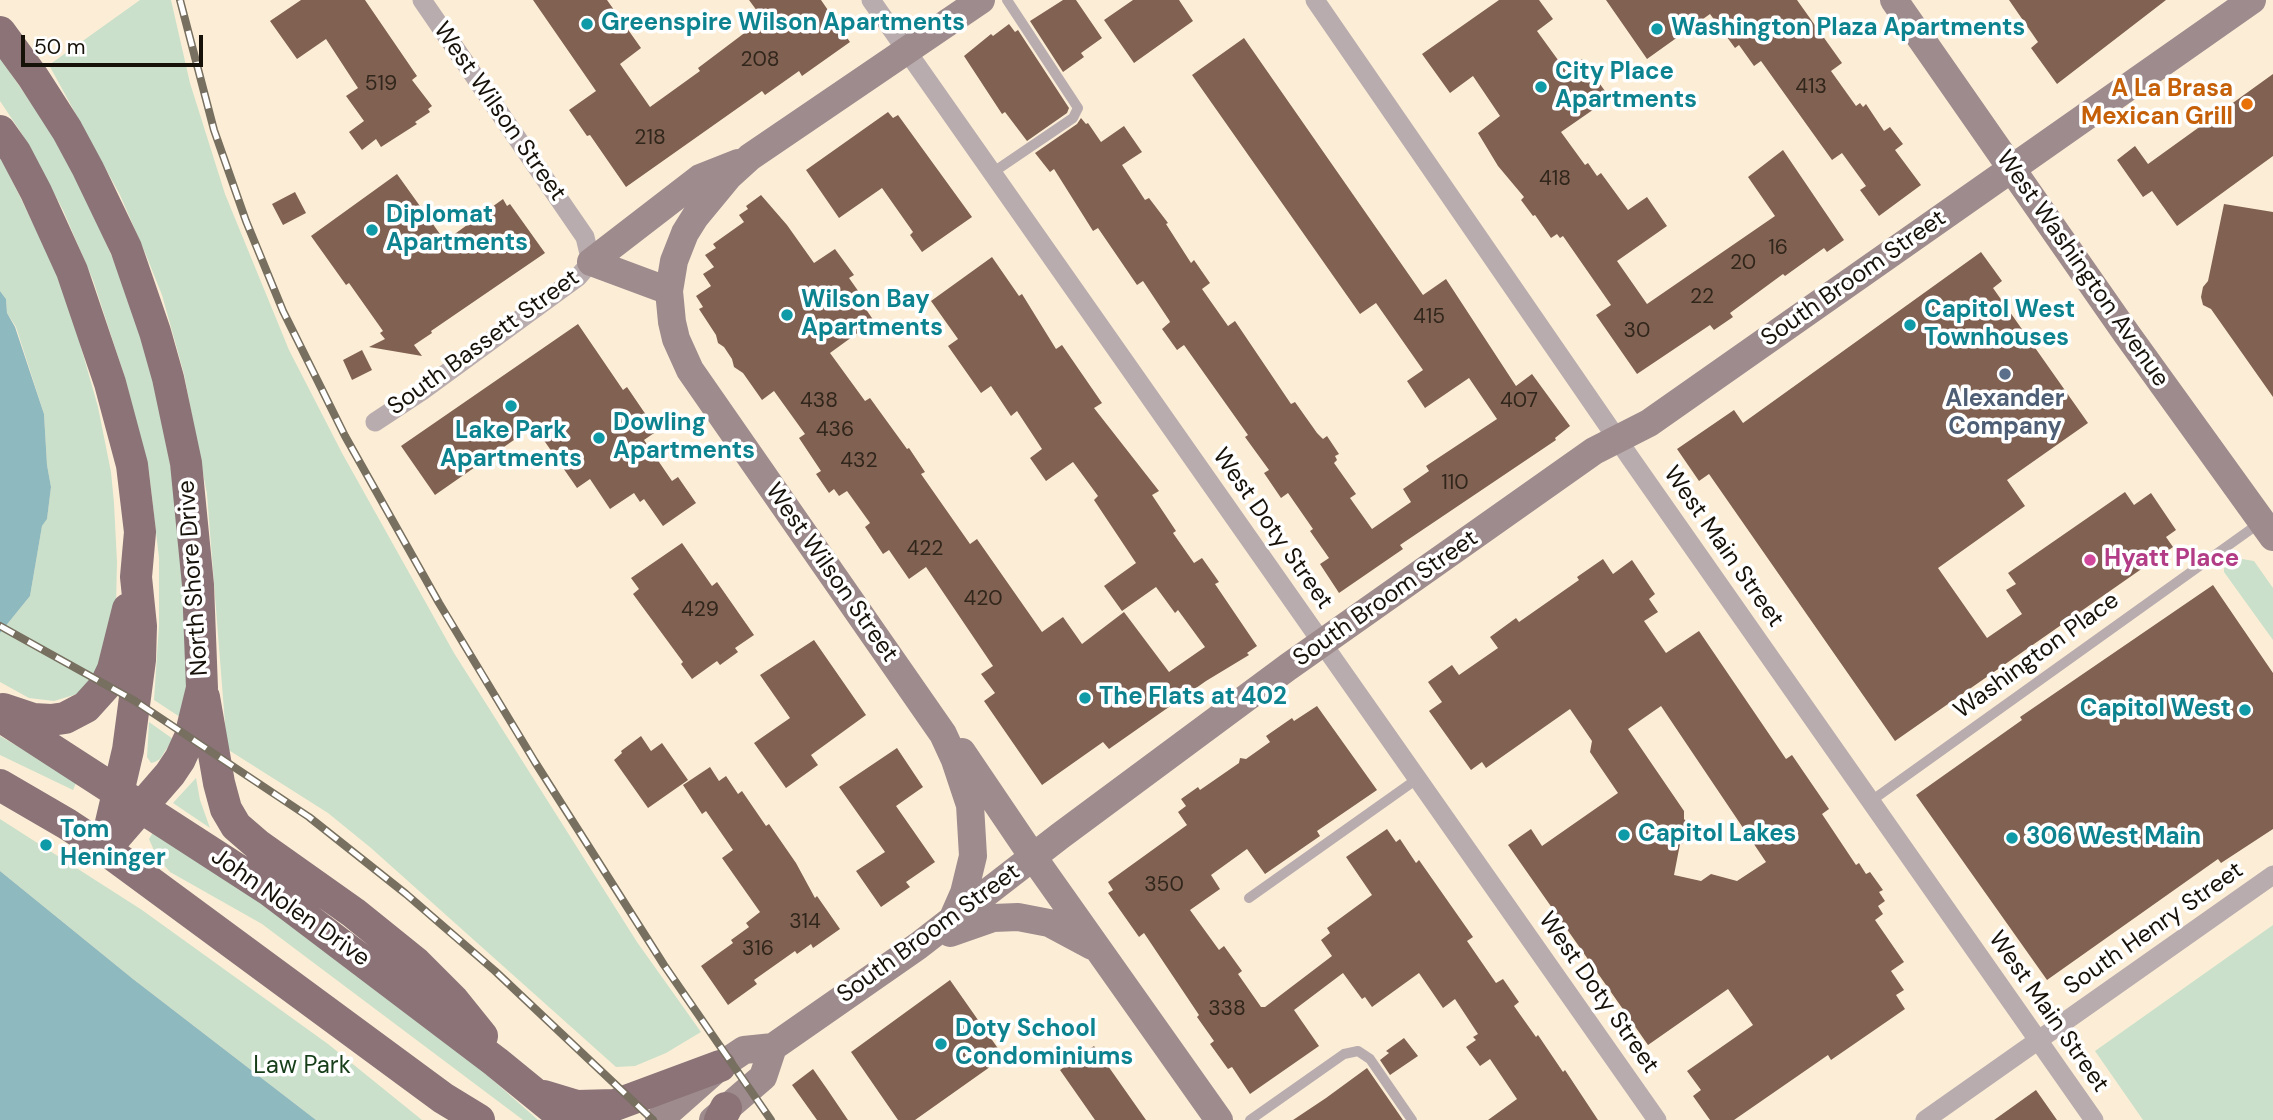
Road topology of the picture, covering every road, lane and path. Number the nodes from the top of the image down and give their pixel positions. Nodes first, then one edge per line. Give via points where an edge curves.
1 (422, 0) edge
2 (871, 0) edge
3 (981, 0) edge
4 (1007, 0) edge
5 (1315, 0) edge
6 (1894, 0) edge
7 (2252, 0) edge
8 (0, 32) edge
9 (907, 52) junction
10 (0, 131) edge
11 (750, 158) junction
12 (2012, 169) junction
13 (992, 173) junction
14 (591, 262) junction
15 (669, 291) junction
16 (375, 422) dead end
17 (1619, 440) junction
18 (2267, 529) edge
19 (136, 577) junction
20 (1323, 644) junction
21 (202, 688) junction
22 (0, 708) edge
23 (0, 716) edge
24 (943, 734) junction
25 (1417, 779) junction
26 (0, 785) edge
27 (130, 798) junction
28 (1871, 801) junction
29 (105, 849) junction
30 (1033, 857) junction
31 (2273, 875) edge
32 (1249, 898) dead end
33 (953, 920) junction
34 (918, 946) junction
35 (1098, 950) junction
36 (2037, 1041) junction
37 (773, 1047) junction
38 (496, 1062) junction
39 (720, 1066) junction
40 (536, 1094) junction
41 (453, 1109) edge
42 (720, 1116) edge
43 (479, 1120) edge
44 (567, 1120) edge
45 (659, 1120) edge
46 (1219, 1120) edge
47 (1250, 1120) edge
48 (1412, 1120) edge
49 (1657, 1120) edge
50 (1925, 1120) edge
51 (2094, 1120) edge

1 - 14 street, West Wilson Street via 585,237
2 - 9 street, West Doty Street
3 - 9 street
4 - 13 lane via 1078,108 1073,118
5 - 17 street, West Main Street
6 - 12 street, West Washington Avenue
7 - 12 street, South Broom Street
8 - 21 main road, North Shore Drive via 44,94 88,169 126,248 155,332 186,463
9 - 11 street
9 - 13 street, West Doty Street
10 - 19 main road, North Shore Drive via 36,192 72,271 110,383 132,465 140,532
11 - 14 street via 700,178
11 - 15 street, West Wilson Street via 728,177 690,225 674,261
12 - 17 street, South Broom Street
12 - 18 street, West Washington Avenue
13 - 20 street, West Doty Street
14 - 15 street
14 - 16 street, South Bassett Street via 578,278
15 - 24 street, West Wilson Street via 676,339 691,370
17 - 20 street, South Broom Street via 1594,451
17 - 28 street, West Main Street
18 - 28 lane, Washington Place
19 - 22 main road via 113,669 95,698 76,713 51,720
19 - 27 main road, North Shore Drive via 141,626 128,750
20 - 25 street, West Doty Street
20 - 30 street, South Broom Street
21 - 27 main road, North Shore Drive via 180,759 170,774
21 - 38 main road via 219,783 236,826 416,963 478,1028
23 - 27 main road, John Nolen Drive
24 - 30 street via 961,750
24 - 33 street via 970,805 973,829 970,873
25 - 32 lane
25 - 49 street, West Doty Street
26 - 29 main road
27 - 29 main road, North Shore Drive
27 - 38 main road, John Nolen Drive via 280,898
28 - 36 street, West Main Street
29 - 41 main road
30 - 33 street, South Broom Street
30 - 35 street
31 - 36 street, South Henry Street
33 - 34 street, South Broom Street
34 - 35 street via 993,918 1018,917 1049,923
34 - 37 street, South Broom Street
35 - 46 street
36 - 50 street, South Henry Street
36 - 51 street, West Main Street
37 - 39 street, South Broom Street via 744,1050
37 - 42 street via 762,1077
38 - 40 main road, John Nolen Drive
39 - 40 main road via 615,1105 577,1106
39 - 45 street, South Broom Street
40 - 44 main road, John Nolen Drive
41 - 43 main road
47 - 48 lane via 1344,1054 1358,1051 1370,1059

